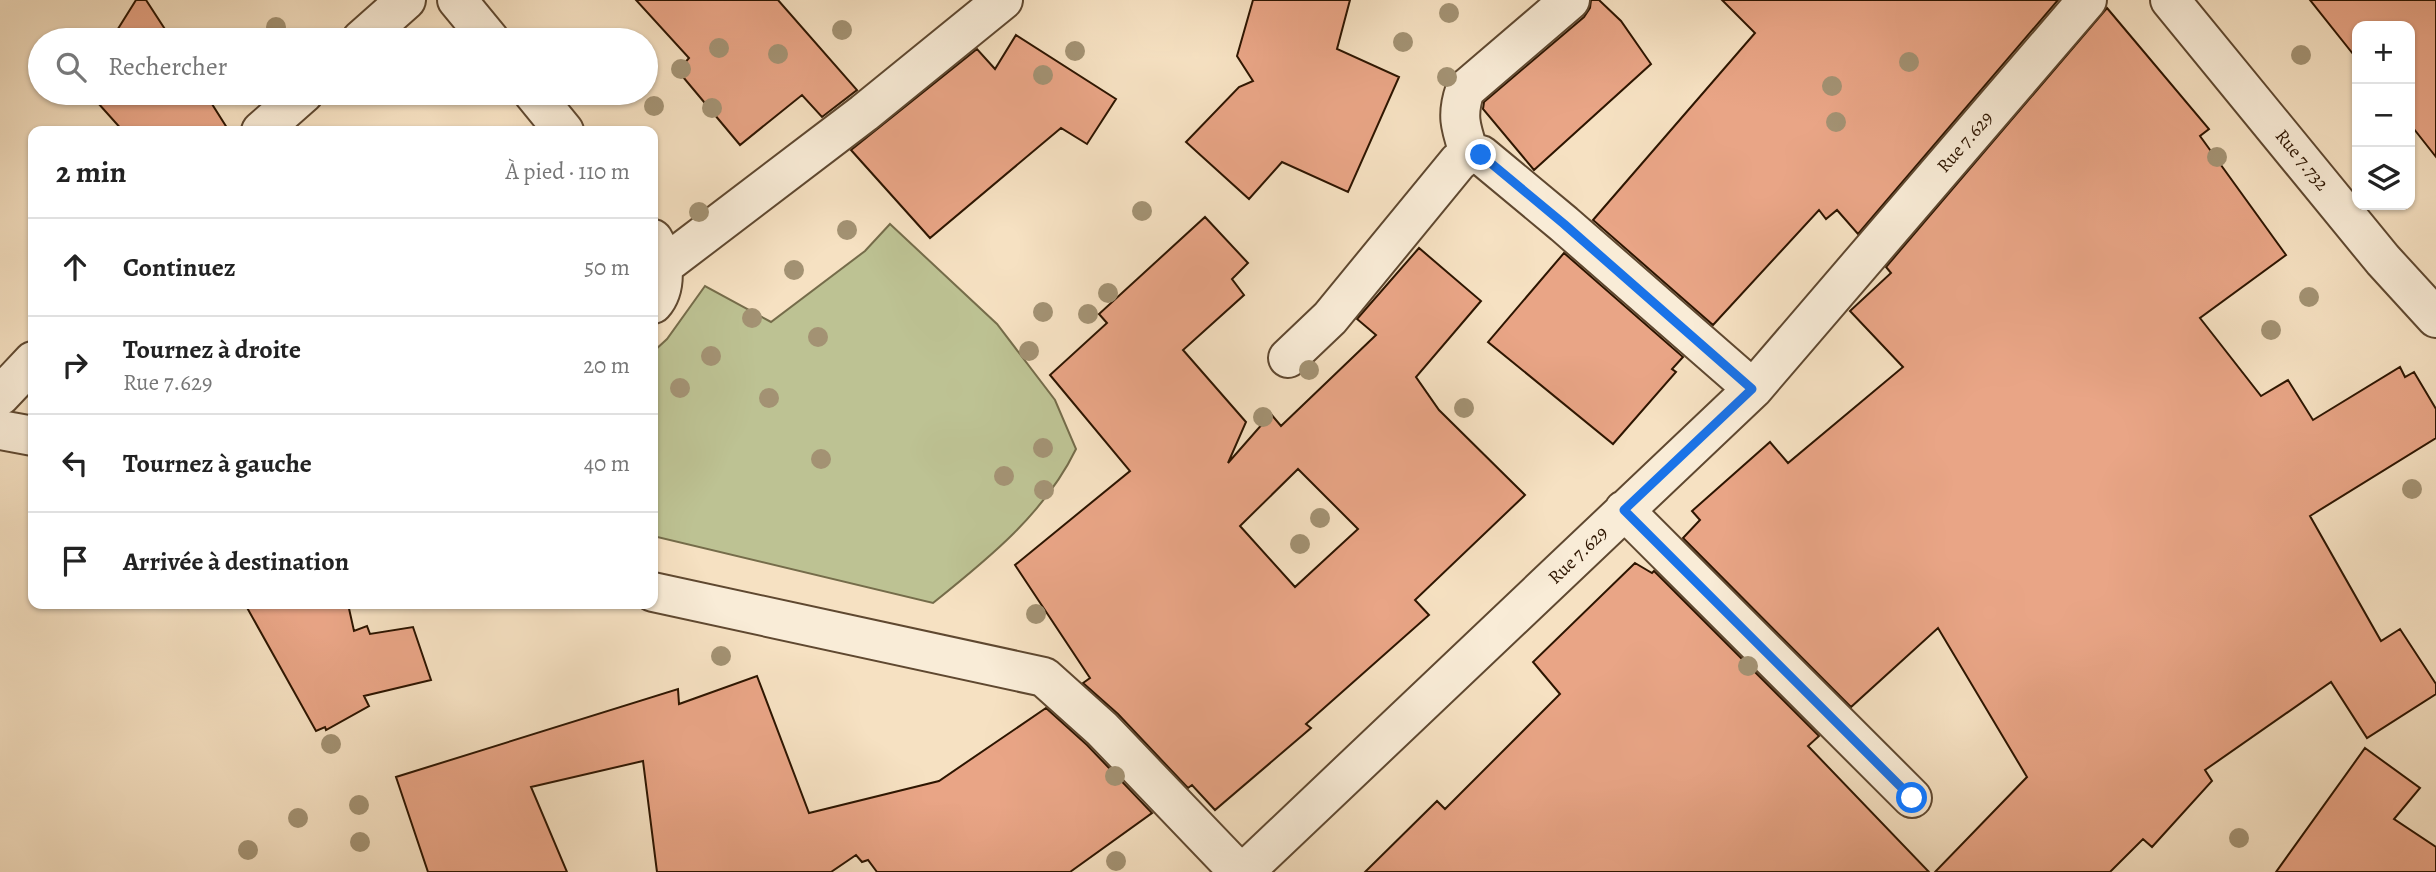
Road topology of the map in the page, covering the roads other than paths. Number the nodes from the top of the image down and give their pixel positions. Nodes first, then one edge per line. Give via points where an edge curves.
1 (406, 0) edge
2 (457, 0) edge
3 (1003, 0) edge
4 (1570, 0) edge
5 (2087, 0) edge
6 (2170, 0) edge
7 (374, 28) edge
8 (480, 28) edge
9 (290, 105) edge
10 (543, 105) edge
11 (267, 126) edge
12 (560, 126) edge
13 (1469, 153) junction
14 (658, 253) edge
15 (658, 298) edge
16 (2436, 318) edge
17 (1288, 358) dead end
18 (28, 366) edge
19 (1752, 389) junction
20 (0, 396) edge
21 (0, 430) edge
22 (28, 435) edge
23 (1624, 510) junction
24 (658, 593) edge
25 (1912, 798) dead end
26 (1242, 872) edge

1 - 7 street
2 - 8 street
3 - 14 street via 864,113
4 - 13 street via 1465,90 1459,120
5 - 19 street, Rue 7.629
6 - 16 street, Rue 7.732
9 - 11 street
10 - 12 street
13 - 17 street via 1330,318
13 - 19 street via 1481,155 1554,215
14 - 15 street
18 - 20 street
19 - 23 street, Rue 7.629
21 - 22 street
23 - 25 street
23 - 26 street, Rue 7.629
24 - 26 street via 1044,677 1102,729

